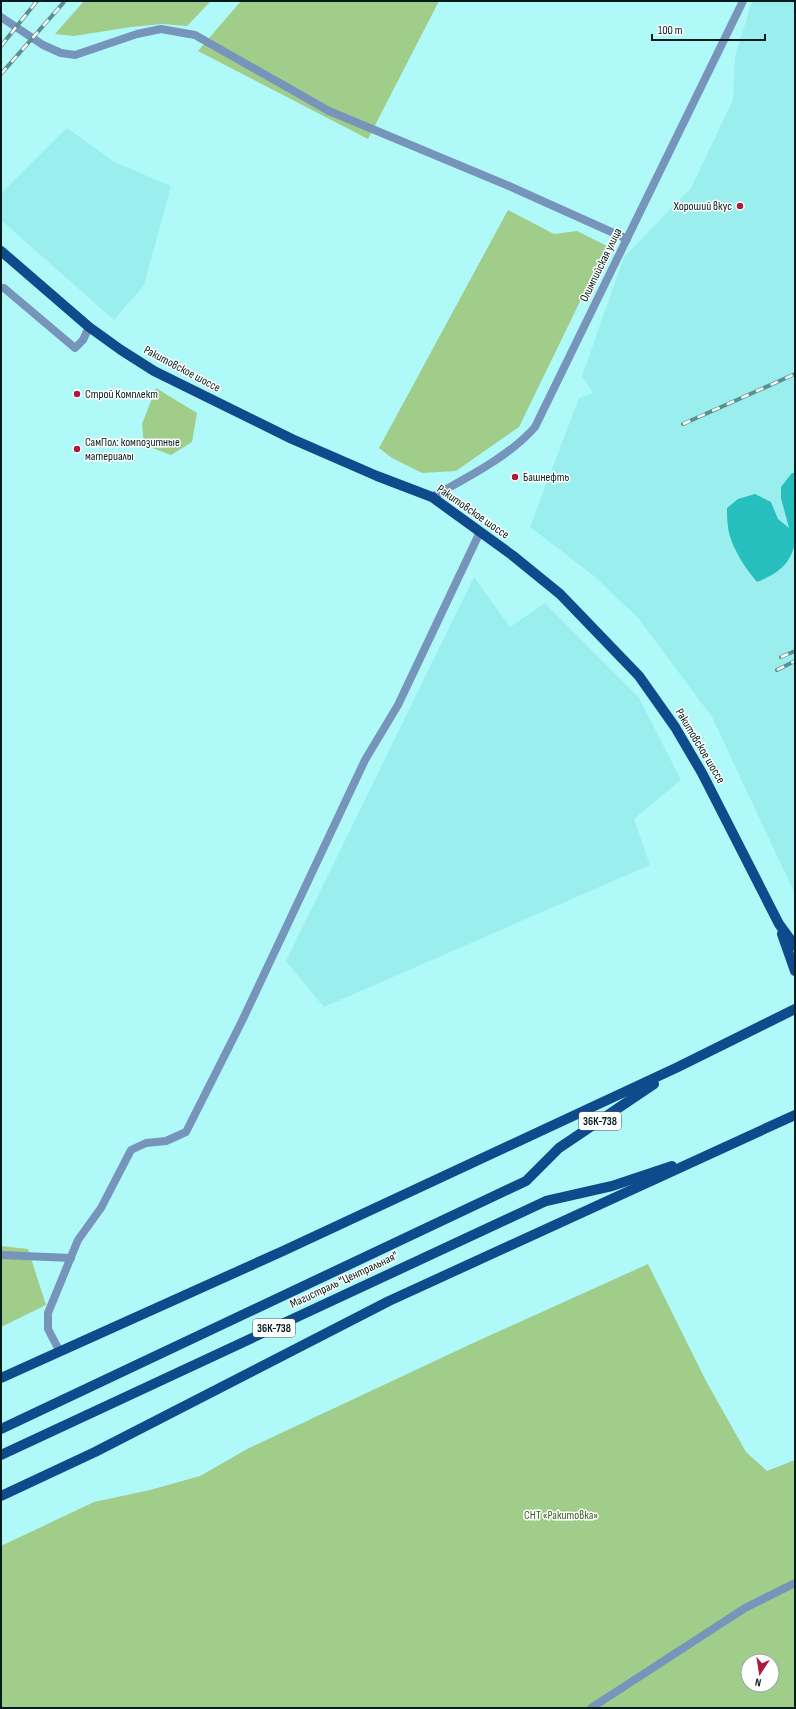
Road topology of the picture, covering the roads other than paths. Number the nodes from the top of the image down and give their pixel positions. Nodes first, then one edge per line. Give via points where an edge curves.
1 (743, 1) edge
2 (1, 17) edge
3 (627, 240) junction
4 (1, 251) edge
5 (1, 288) edge
6 (89, 327) junction
7 (432, 497) junction
8 (480, 532) junction
9 (780, 924) junction
10 (795, 946) edge
11 (795, 971) edge
12 (795, 1009) edge
13 (678, 1068) junction
14 (795, 1115) edge
15 (717, 1152) junction
16 (1, 1255) edge
17 (71, 1258) junction
18 (60, 1352) junction
19 (1, 1378) edge
20 (1, 1429) edge
21 (1, 1455) edge
22 (1, 1496) edge
23 (795, 1583) edge
24 (591, 1708) edge

1 - 3 street, Олимпийская улица
2 - 3 street via 42,45 60,53 75,55 137,34 160,30 195,35 329,111 509,186
3 - 7 street, Олимпийская улица via 535,427 513,448
4 - 6 main road, Ракитовское шоссе
5 - 6 street via 75,348 83,340
6 - 7 main road, Ракитовское шоссе via 154,371 216,403 377,476
7 - 8 main road, Ракитовское шоссе
8 - 9 main road, Ракитовское шоссе via 560,594 639,676 675,727 702,773
8 - 17 street via 398,705 365,760 242,1021 186,1132 166,1141 146,1143 131,1150 101,1208 78,1240
9 - 10 main road, Ракитовское шоссе
9 - 11 main road, Ракитовское шоссе
12 - 13 main road, 36К-738
13 - 18 main road
13 - 20 main road, Магистраль "Центральная" / 36К-738 via 559,1148 526,1181
14 - 15 main road, 36К-738
15 - 21 main road, Магистраль "Центральная" / 36К-738 via 612,1186 546,1200
15 - 22 main road via 389,1301 95,1452
16 - 17 street
17 - 18 street via 48,1313 48,1329
18 - 19 main road
23 - 24 street via 745,1608

